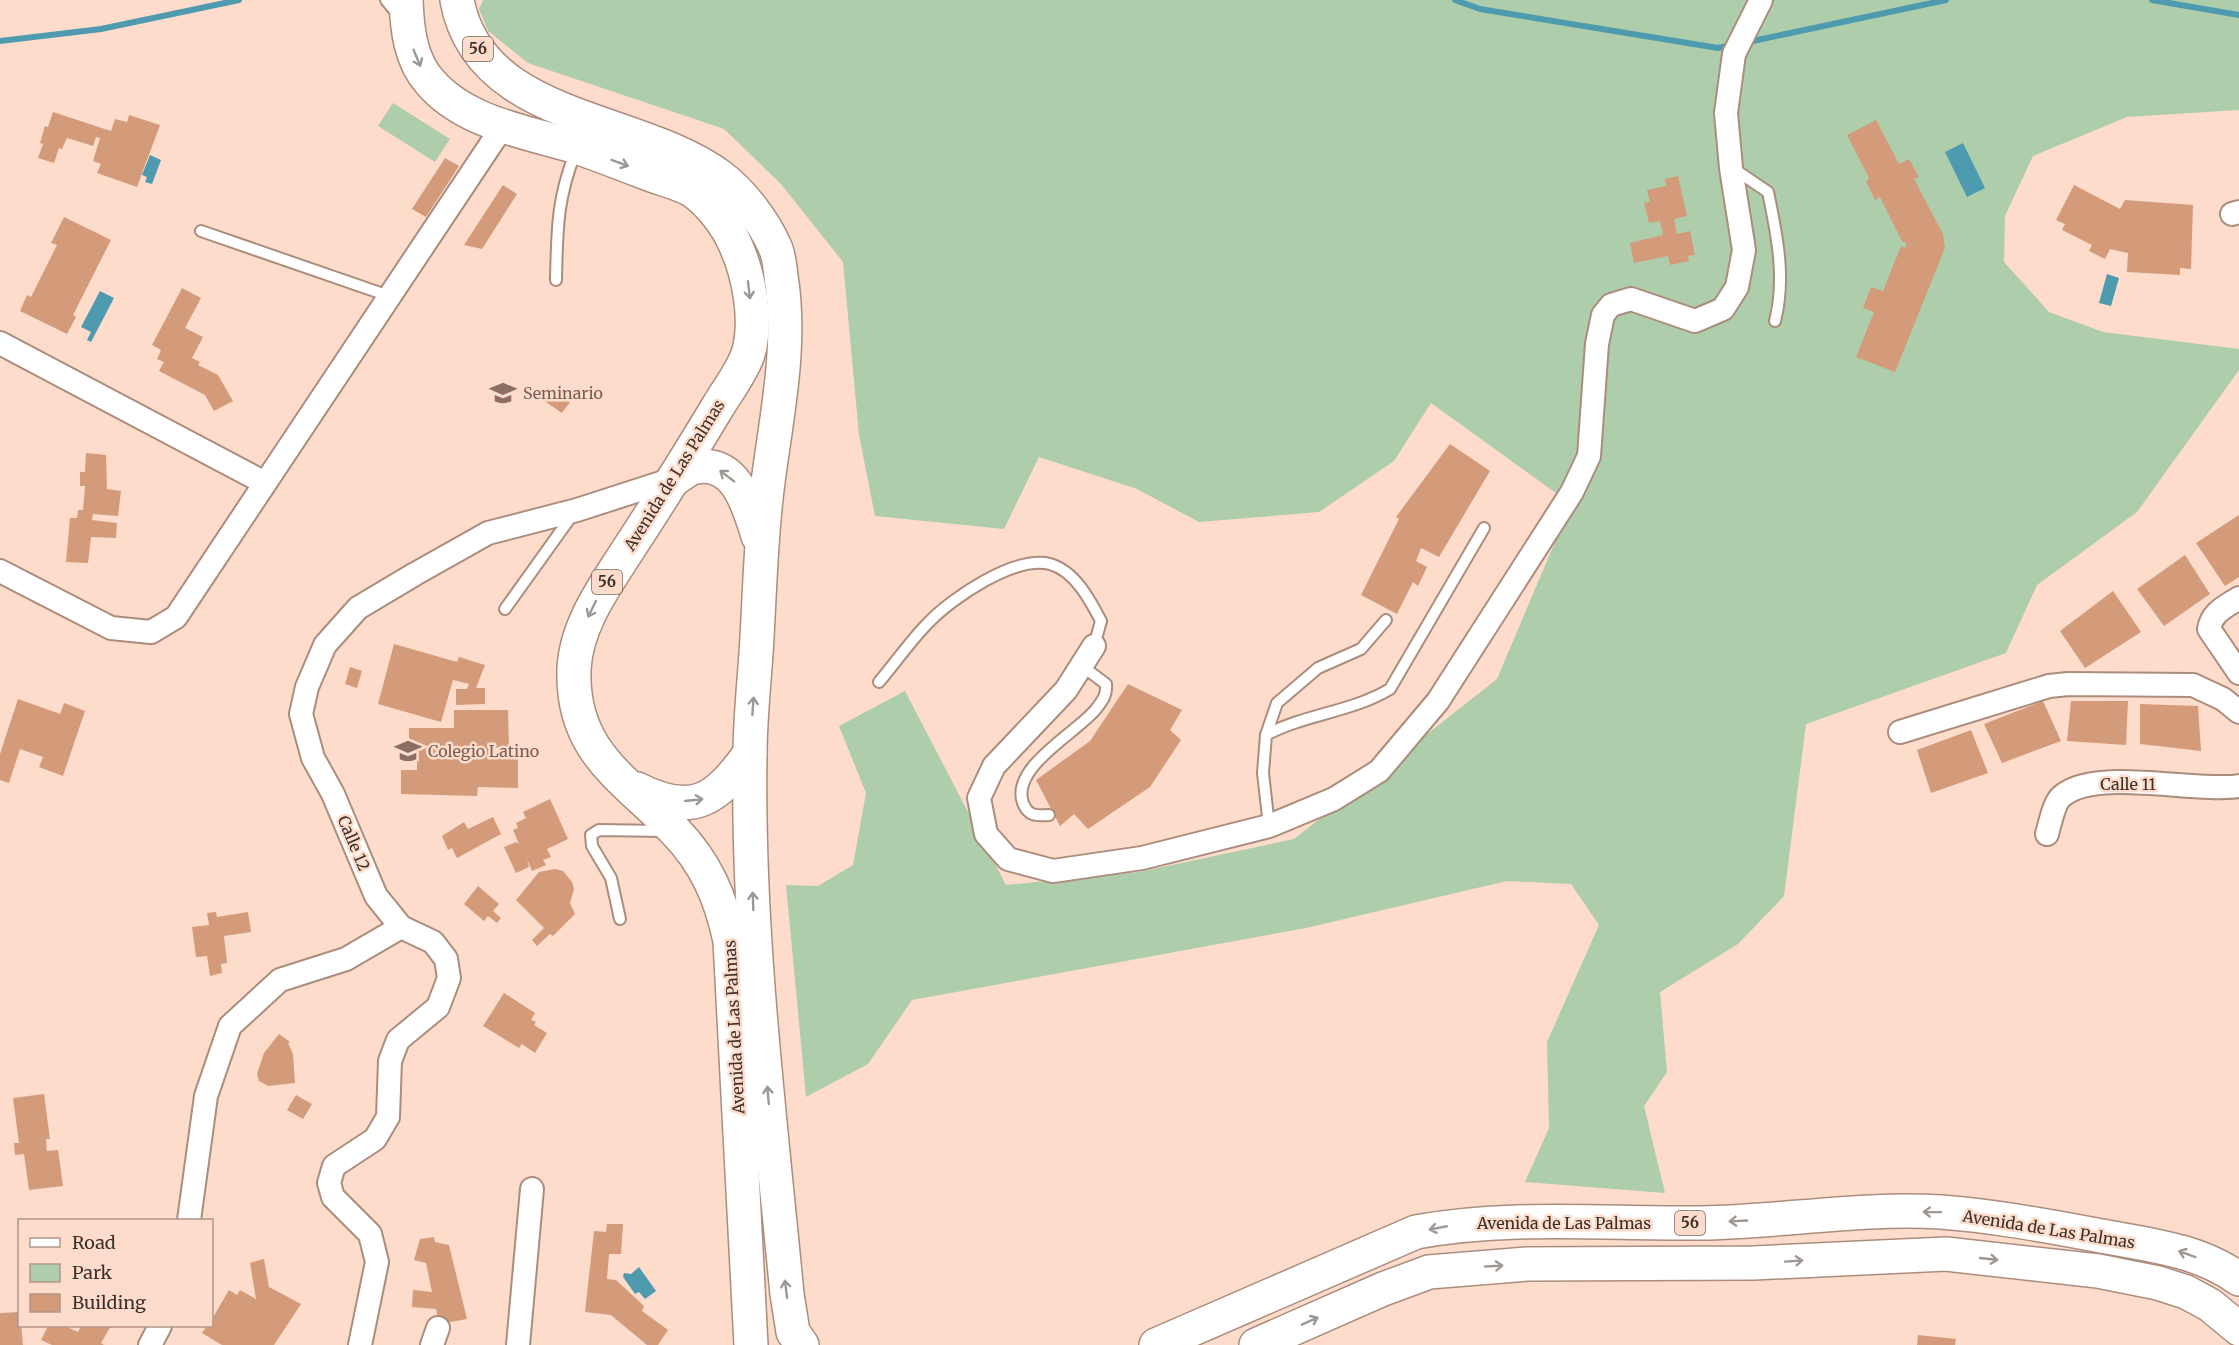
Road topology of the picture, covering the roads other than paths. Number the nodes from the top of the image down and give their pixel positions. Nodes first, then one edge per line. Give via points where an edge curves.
1 (457, 0) edge
2 (1761, 0) edge
3 (401, 7) edge
4 (502, 126) junction
5 (577, 147) junction
6 (1731, 168) junction
7 (201, 231) dead end
8 (556, 280) dead end
9 (389, 296) junction
10 (1775, 321) dead end
11 (0, 343) edge
12 (676, 477) junction
13 (265, 483) junction
14 (577, 510) junction
15 (1484, 528) dead end
16 (762, 546) junction
17 (0, 571) edge
18 (2239, 598) edge
19 (504, 609) dead end
20 (1386, 620) dead end
21 (1094, 645) joint
22 (1082, 666) junction
23 (2239, 673) edge
24 (879, 682) dead end
25 (2239, 712) edge
26 (1900, 732) dead end
27 (1266, 735) junction
28 (750, 753) junction
29 (620, 780) junction
30 (2239, 786) edge
31 (1049, 815) dead end
32 (1269, 826) junction
33 (676, 832) junction
34 (2047, 834) dead end
35 (620, 919) dead end
36 (401, 927) junction
37 (532, 1189) dead end
38 (189, 1219) edge
39 (2239, 1279) edge
40 (159, 1327) edge
41 (2239, 1329) edge
42 (150, 1345) edge
43 (360, 1345) edge
44 (518, 1345) edge
45 (751, 1345) edge
46 (802, 1345) edge
47 (1156, 1345) edge
48 (1256, 1345) edge

1 - 16 main road, Avenida de Las Palmas / 56 via 466,30 481,54 515,86 539,100 644,136 722,177 745,200 777,249 787,341
2 - 6 street via 1734,54 1726,113
3 -> 4 main road, Avenida de Las Palmas / 56 via 415,58 429,82 452,102
4 - 5 main road, Avenida de Las Palmas / 56
4 - 9 street
5 - 8 lane via 563,183
5 -> 12 main road, Avenida de Las Palmas / 56 via 692,190 722,221 748,278 752,311 748,354
6 - 10 lane via 1768,192 1781,296
6 - 32 street via 1744,250 1737,287 1723,309 1695,321 1631,299 1611,305 1603,315 1597,344 1589,456 1572,492 1438,701 1379,771 1334,799
7 - 9 lane
9 - 13 street
11 - 13 street
12 - 14 street, Calle 12
16 -> 12 main road via 745,495 732,478 716,468 696,467
12 -> 29 main road, Avenida de Las Palmas / 56 via 602,590 579,644 574,667 575,703 598,753
13 - 17 street via 176,618 151,632 111,628
14 - 19 lane
14 - 36 street, Calle 12 via 488,533 358,608 325,645 307,687 301,714 313,758 333,794 376,896
15 - 27 lane via 1390,689 1373,700 1286,724
28 -> 16 main road, Avenida de Las Palmas / 56
18 - 23 street via 2216,613 2209,629
20 - 27 lane via 1361,649 1318,668 1277,703
21 - 22 street
21 - 24 lane via 1101,621 1086,593 1050,564 1031,564 972,588 930,620
22 - 31 lane via 1106,684 1107,694 1030,770 1022,785 1021,798 1026,810 1034,816
22 - 32 street via 1066,690 994,766 979,798 986,834 1008,859 1053,871 1142,858
25 - 26 street via 2223,699 2193,685 2068,684 2049,686
27 - 32 lane via 1263,773
29 -> 28 main road via 651,796 678,802 707,799 727,785
46 -> 28 main road, Avenida de Las Palmas / 56 via 793,1332 787,1294 757,969
29 - 33 main road, Avenida de Las Palmas / 56
30 - 34 street, Calle 11 via 2079,785 2060,797
33 - 35 lane via 599,830 591,835 592,846 611,878
33 - 45 main road, Avenida de Las Palmas / 56 via 708,873 719,896 730,941
36 - 38 street via 345,959 280,980 230,1026 206,1096
36 - 43 street, Calle 12 via 433,942 446,959 449,978 438,1007 398,1040 390,1061 388,1117 375,1139 334,1166 329,1183 333,1197 370,1234 376,1262
37 - 44 street
39 -> 47 main road, Avenida de Las Palmas / 56 via 2223,1267 2171,1248 2019,1221 1940,1212 1703,1223 1503,1221 1416,1232
40 - 42 street
48 -> 41 main road, Avenida de Las Palmas via 1429,1272 1527,1264 1754,1263 1946,1254 2098,1271 2158,1283 2210,1305

